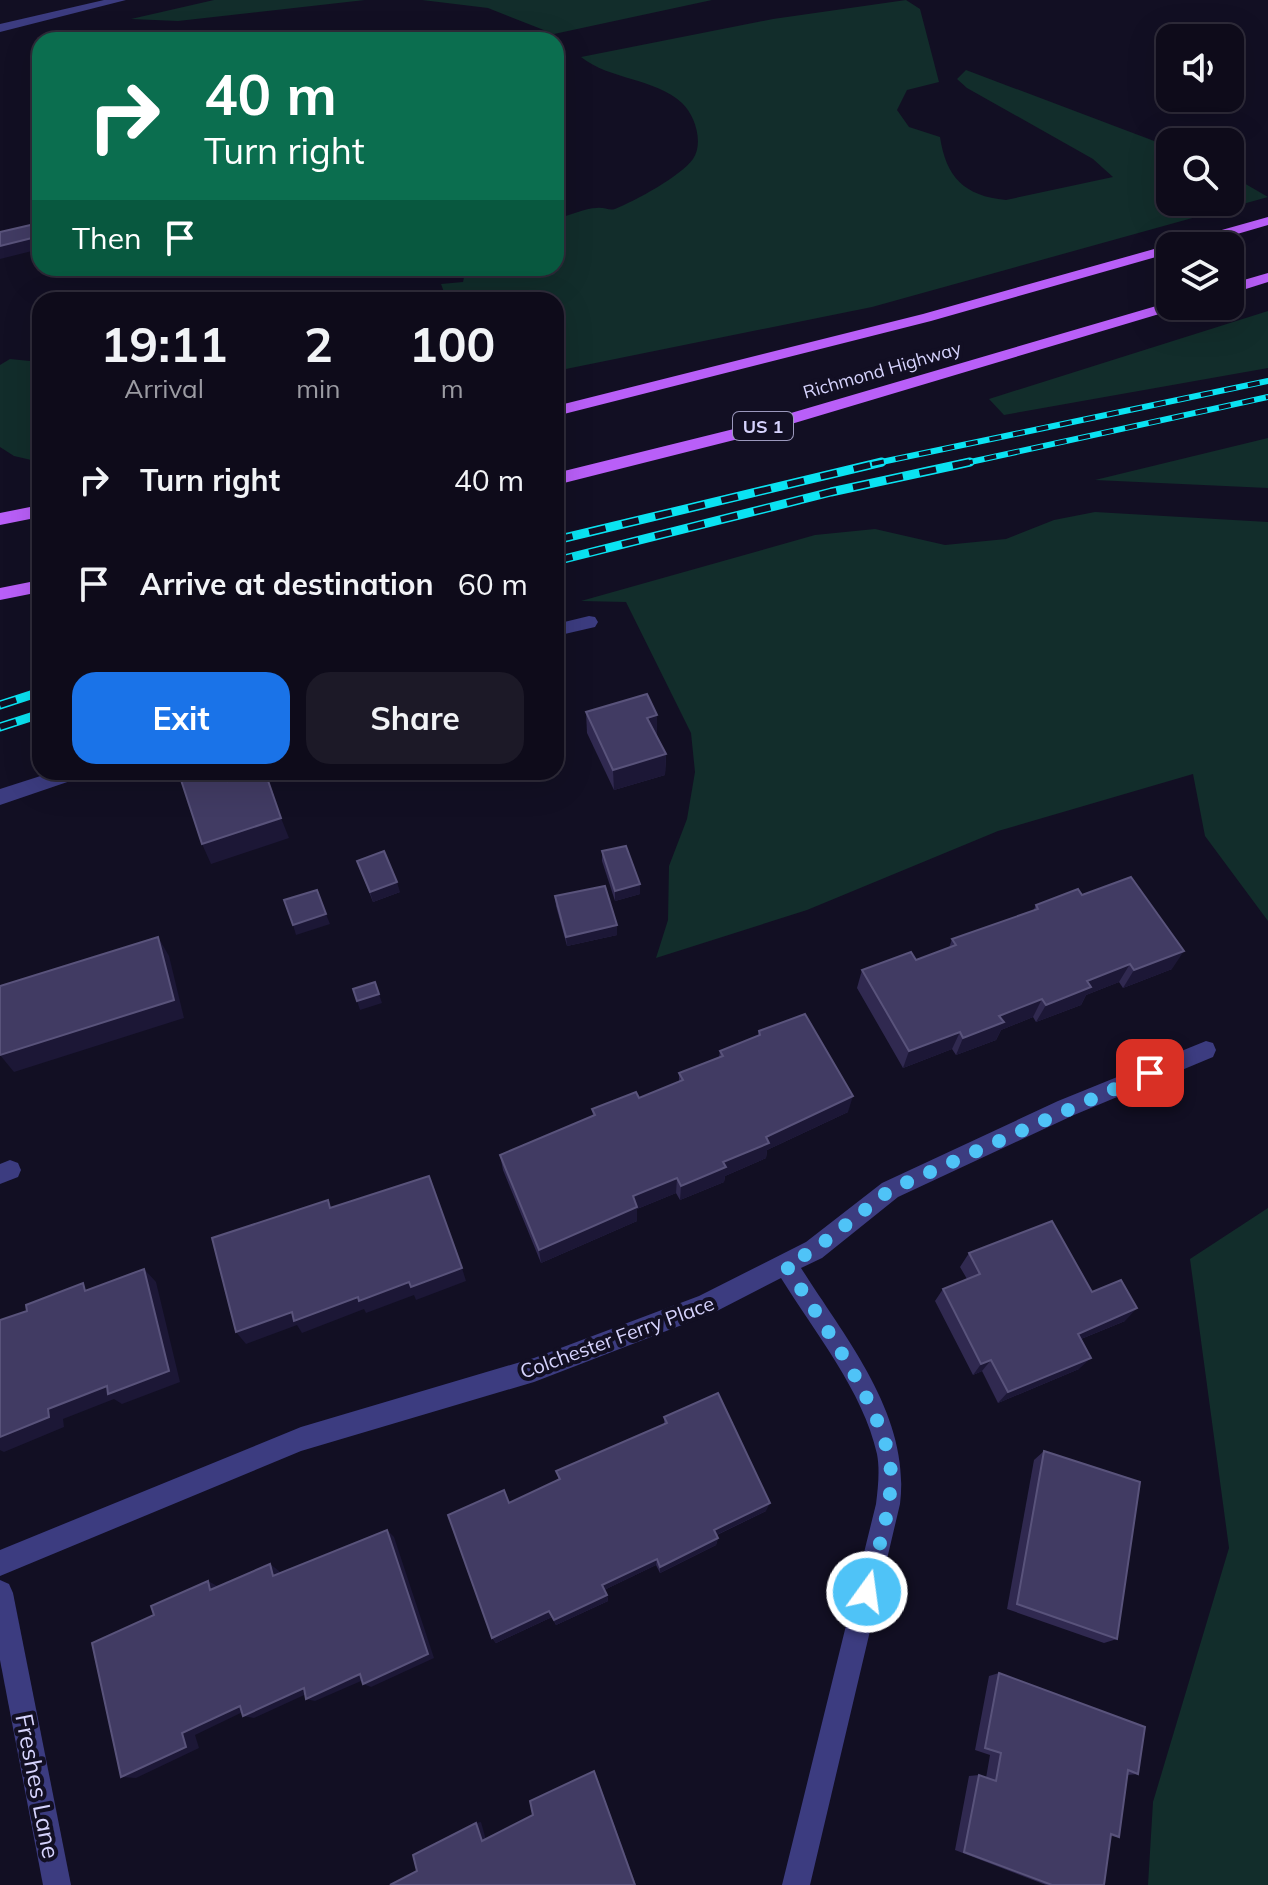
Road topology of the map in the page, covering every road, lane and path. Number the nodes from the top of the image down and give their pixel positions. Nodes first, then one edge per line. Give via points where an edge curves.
1 (120, 0) edge
2 (0, 28) edge
3 (1268, 221) edge
4 (1229, 232) edge
5 (1156, 253) edge
6 (1268, 277) edge
7 (1244, 285) edge
8 (1156, 310) edge
9 (564, 409) edge
10 (564, 477) edge
11 (32, 513) edge
12 (0, 519) edge
13 (32, 588) edge
14 (0, 594) edge
15 (589, 622) dead end
16 (564, 628) edge
17 (51, 780) edge
18 (0, 797) edge
19 (1206, 1050) dead end
20 (786, 1265) junction
21 (0, 1563) edge
22 (0, 1593) edge
23 (57, 1885) edge
24 (796, 1885) edge

1 - 2 street
3 - 4 main road
5 - 9 main road, Richmond Highway via 926,318
6 - 7 main road
8 - 10 main road, Richmond Highway / US 1 via 752,430
11 - 12 main road
13 - 14 main road
15 - 16 street
17 - 18 street
19 - 20 street, Colchester Ferry Place via 890,1190 814,1250
20 - 21 street, Colchester Ferry Place via 705,1305 534,1370 301,1439
20 - 24 street via 871,1408 889,1454 891,1478
22 - 23 street, Freshes Lane

